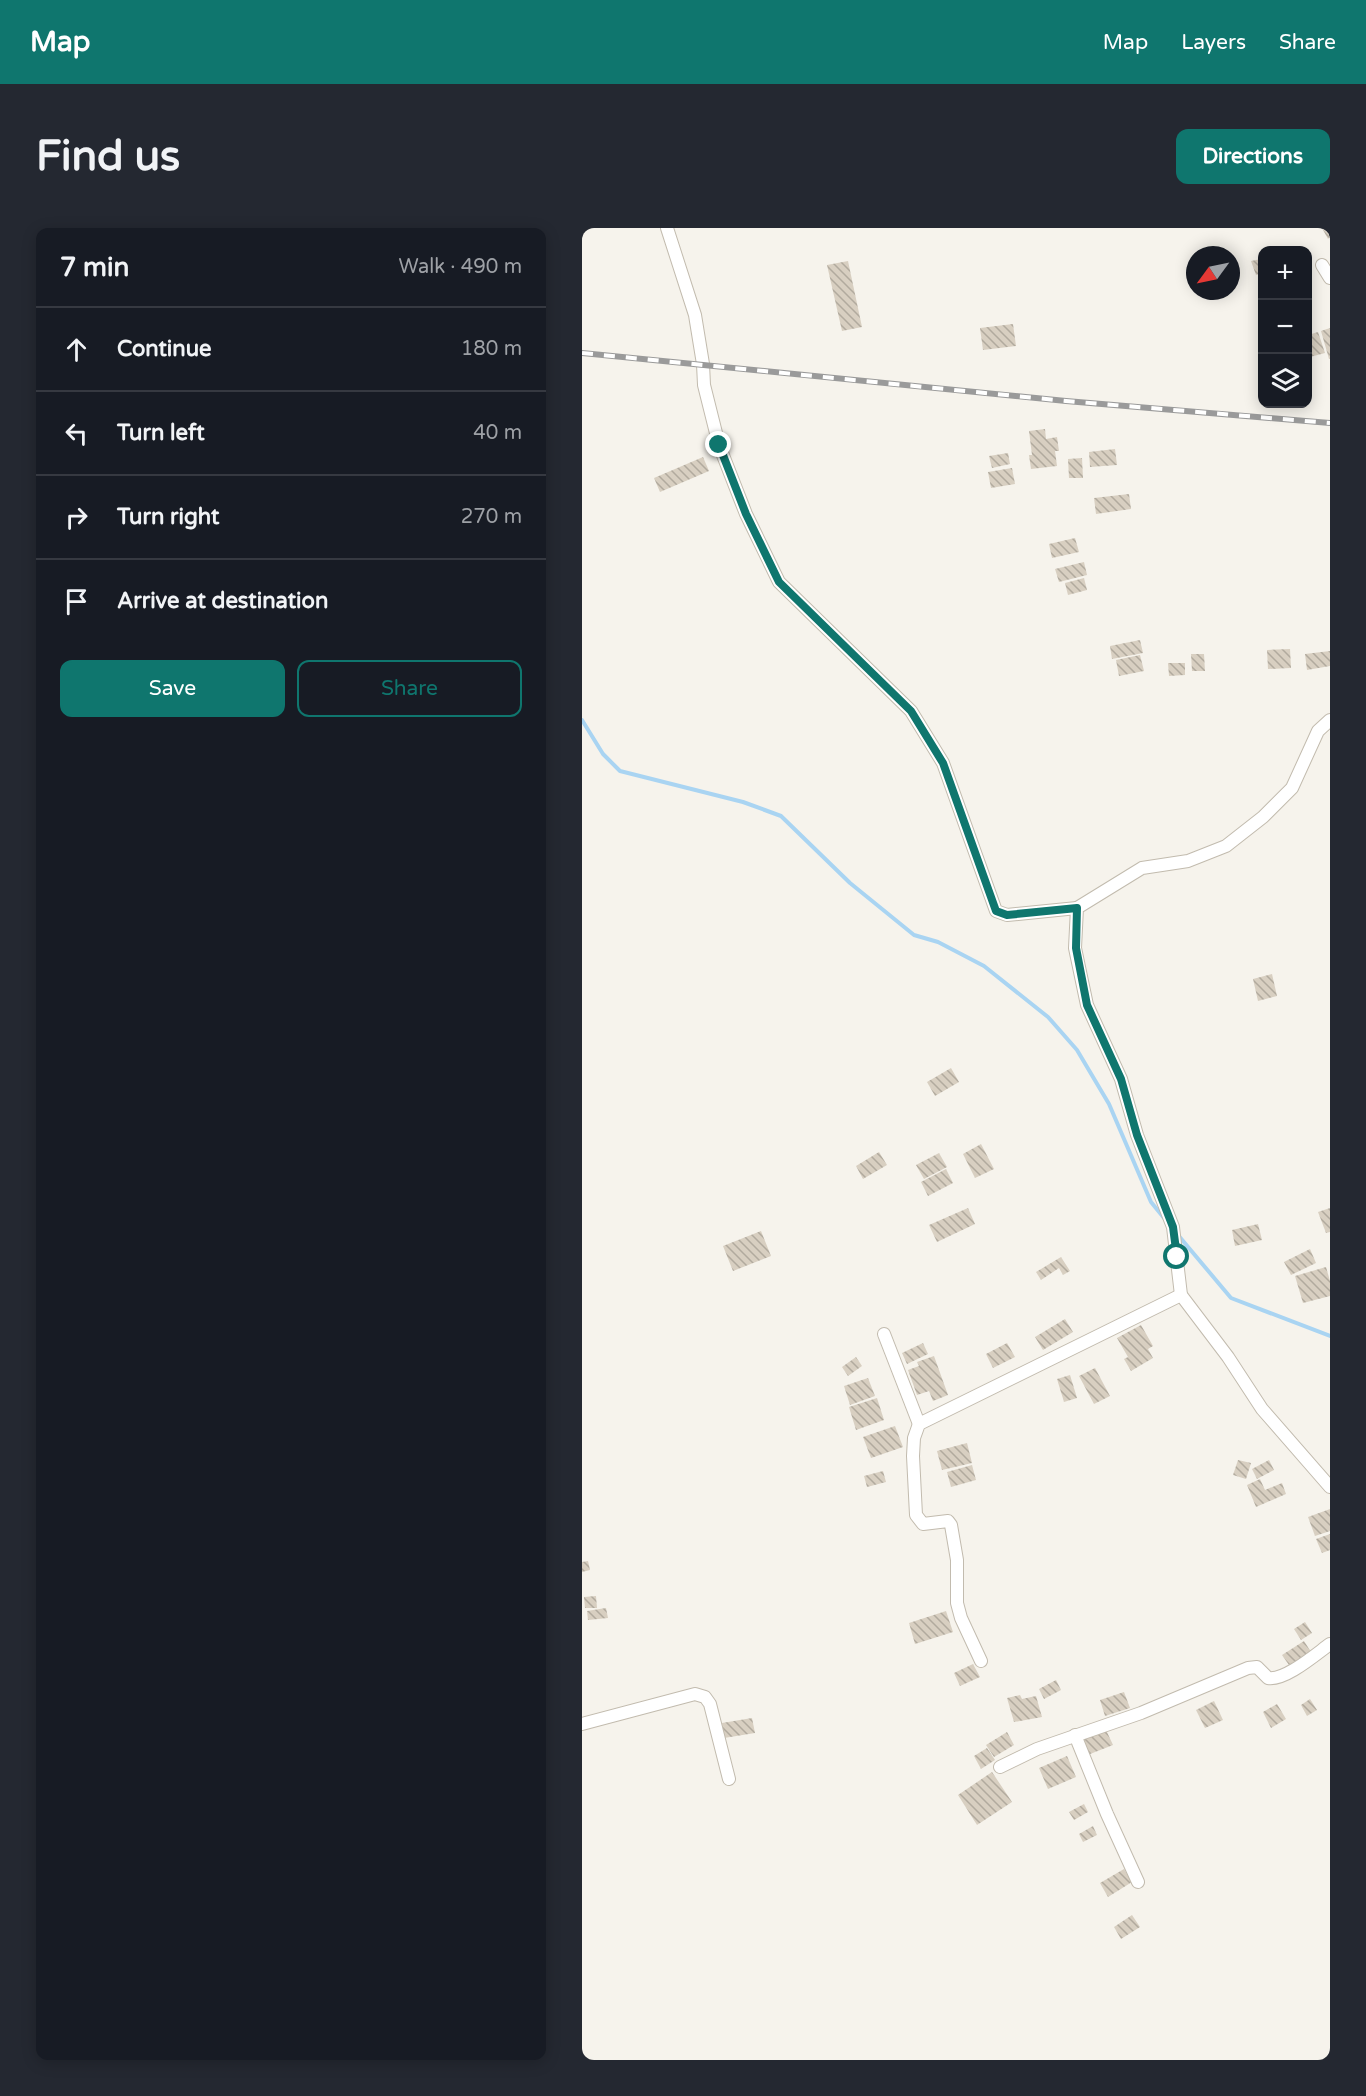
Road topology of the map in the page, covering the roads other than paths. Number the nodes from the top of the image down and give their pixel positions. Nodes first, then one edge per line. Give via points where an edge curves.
1 (667, 228) edge
2 (1322, 264) dead end
3 (1330, 278) edge
4 (1330, 720) edge
5 (1077, 908) junction
6 (1181, 1295) junction
7 (884, 1334) dead end
8 (920, 1424) junction
9 (1330, 1488) edge
10 (1330, 1644) edge
11 (981, 1661) dead end
12 (582, 1724) edge
13 (1075, 1736) junction
14 (1000, 1767) dead end
15 (729, 1779) dead end
16 (1138, 1882) dead end

1 - 5 street via 695,315 704,385 719,445 779,582 911,711 943,763 996,911 1007,915
2 - 3 street
4 - 5 street via 1318,731 1292,788 1226,846 1188,861 1142,868
5 - 6 street via 1076,948 1087,1005 1121,1079 1137,1135 1173,1227
6 - 8 street
6 - 9 street via 1262,1409
7 - 8 street
8 - 11 street via 913,1455 916,1515 923,1524 943,1520 951,1525 957,1560 957,1603
10 - 13 street via 1279,1677 1268,1678 1257,1667 1248,1668
12 - 15 street via 701,1695 710,1704
13 - 14 street
13 - 16 street

